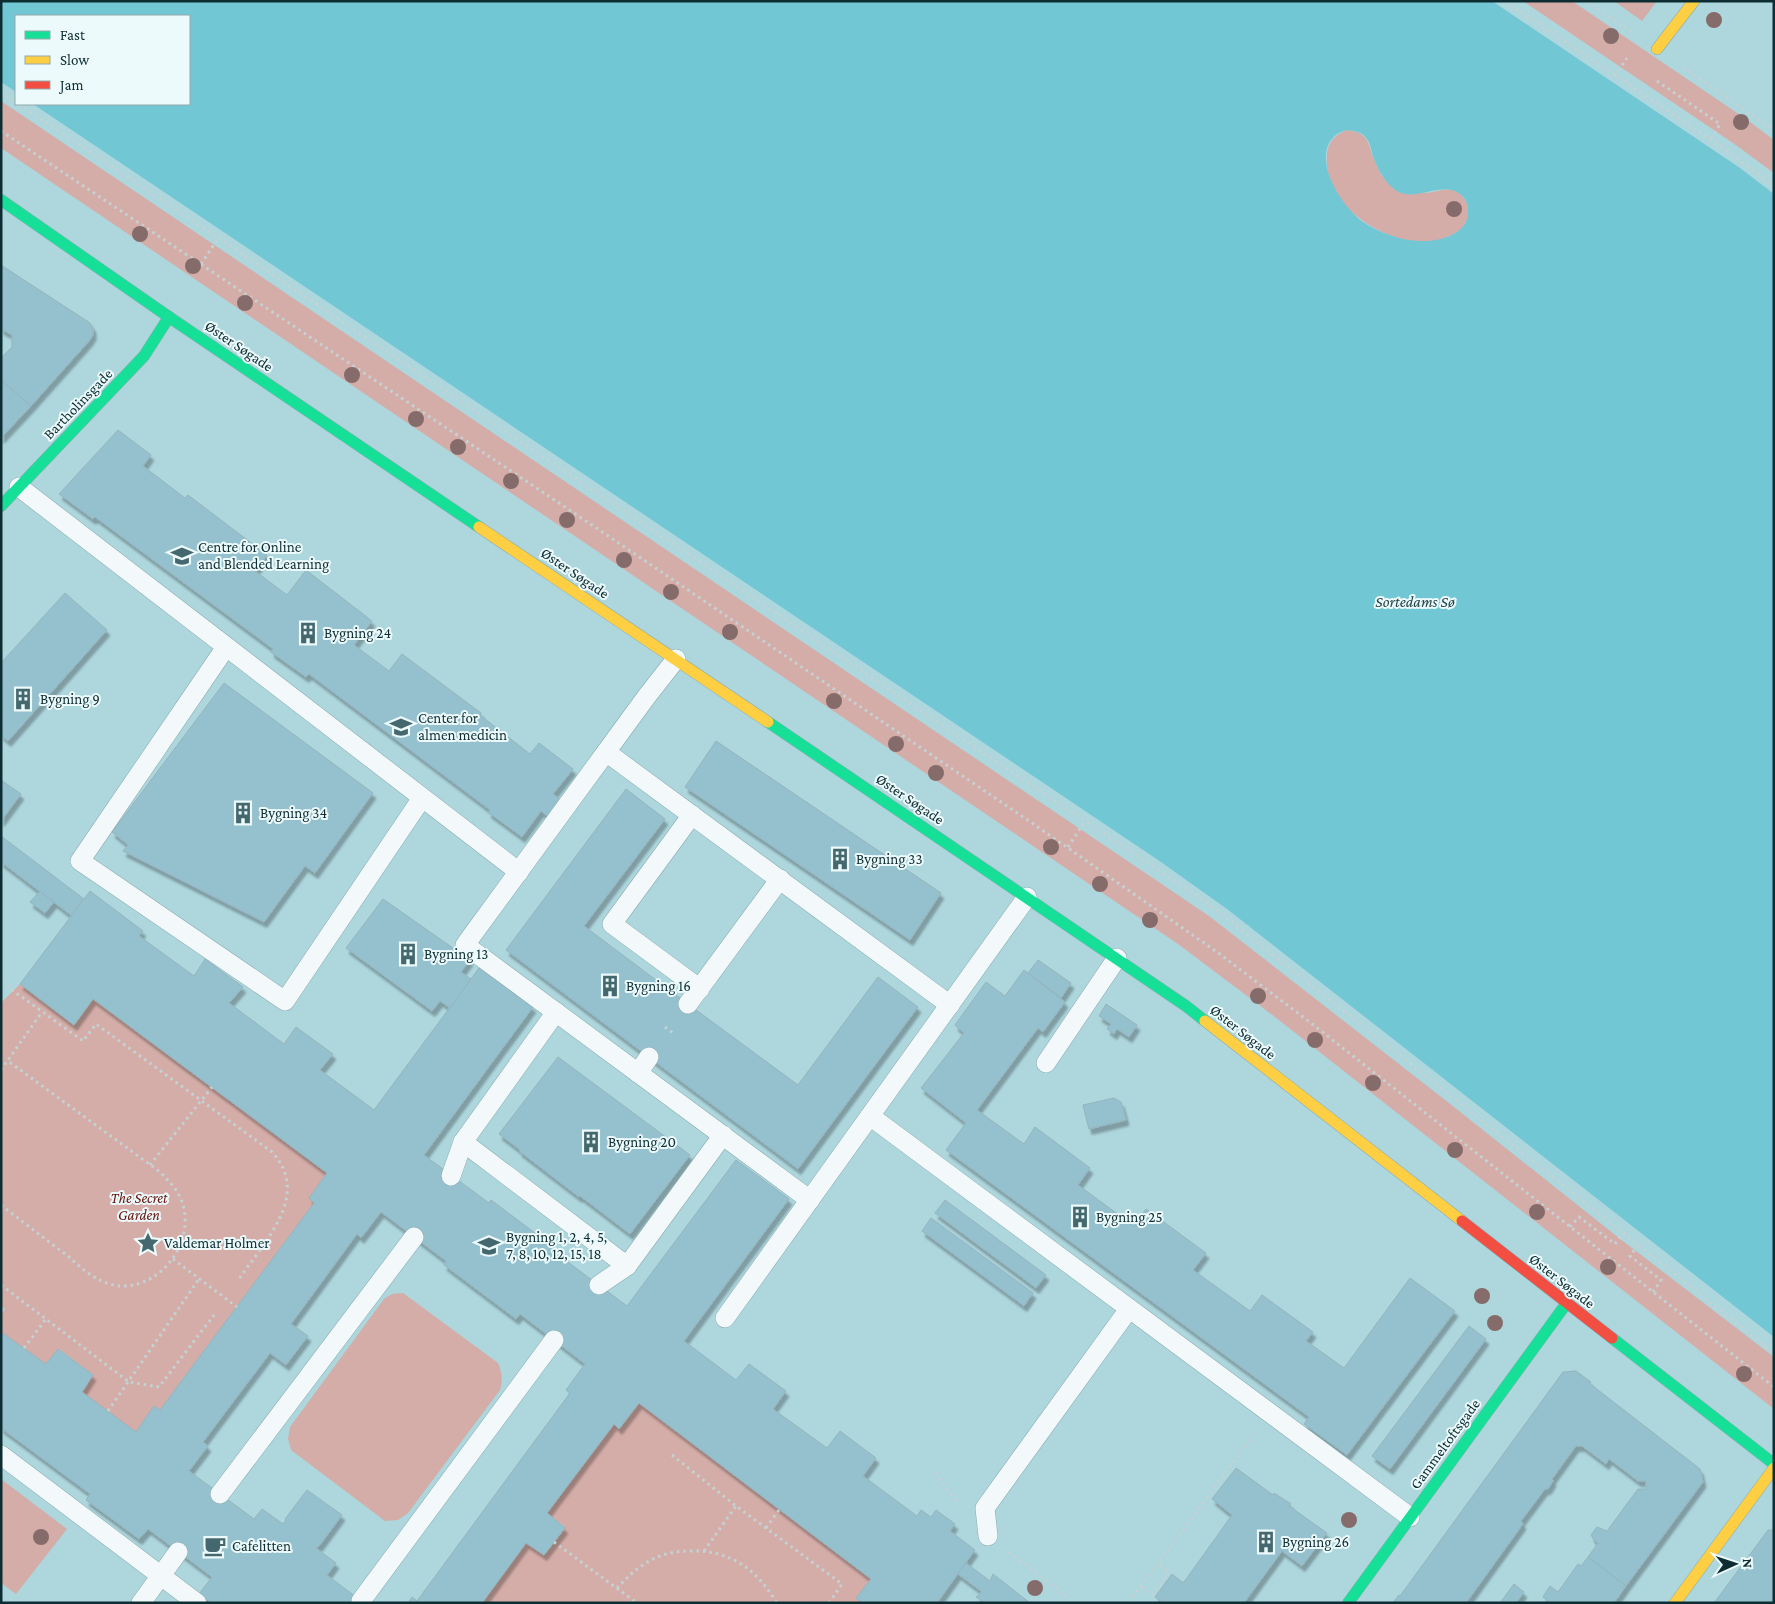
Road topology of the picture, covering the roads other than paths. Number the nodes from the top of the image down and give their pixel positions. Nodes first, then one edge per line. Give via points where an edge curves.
1 (1694, 1) edge
2 (1656, 49) dead end
3 (1, 200) edge
4 (169, 317) junction
5 (19, 487) junction
6 (1, 506) edge
7 (226, 646) junction
8 (676, 659) junction
9 (606, 752) junction
10 (422, 798) junction
11 (692, 815) junction
12 (519, 872) junction
13 (780, 879) junction
14 (1027, 897) junction
15 (1117, 958) junction
16 (700, 989) junction
17 (688, 1004) dead end
18 (950, 1005) junction
19 (556, 1012) junction
20 (649, 1057) dead end
21 (1046, 1063) dead end
22 (638, 1072) junction
23 (870, 1116) junction
24 (723, 1135) junction
25 (462, 1142) junction
26 (451, 1176) dead end
27 (810, 1200) junction
28 (414, 1237) dead end
29 (627, 1266) junction
30 (599, 1285) dead end
31 (1566, 1304) junction
32 (1130, 1309) junction
33 (725, 1318) dead end
34 (554, 1340) dead end
35 (1, 1455) edge
36 (1774, 1464) edge
37 (1774, 1468) edge
38 (220, 1494) dead end
39 (1410, 1517) junction
40 (988, 1536) road end
41 (178, 1552) dead end
42 (161, 1575) junction
43 (361, 1601) dead end
44 (141, 1603) edge
45 (197, 1603) edge
46 (1348, 1603) edge
47 (1675, 1603) edge

1 - 2 street
3 - 4 street, Øster Søgade
4 - 5 street, Bartholinsgade via 144,356
4 - 8 street, Øster Søgade
5 - 6 street, Bartholinsgade
5 - 7 lane
7 - 10 lane
7 - 10 lane via 80,861 285,1001
8 - 9 lane
8 - 14 street, Øster Søgade
9 - 11 lane
9 - 12 lane
10 - 12 lane
11 - 13 lane
11 - 16 lane via 612,924
12 - 19 lane via 465,945
13 - 16 lane
13 - 18 lane
14 - 15 street, Øster Søgade
14 - 18 lane
15 - 21 lane
15 - 31 street, Øster Søgade via 1186,1006
16 - 17 lane
18 - 23 lane
19 - 22 lane
19 - 25 lane
20 - 22 lane
22 - 24 lane
23 - 27 lane
23 - 32 lane
24 - 27 lane
24 - 29 lane
25 - 26 lane
25 - 29 lane
27 - 33 lane
28 - 38 lane
29 - 30 lane
31 - 36 street, Øster Søgade
31 - 39 street, Gammeltoftsgade
32 - 39 lane
32 - 40 lane via 985,1508
34 - 43 lane
35 - 42 lane
37 - 47 street
39 - 46 street, Gammeltoftsgade
41 - 42 lane
42 - 44 lane
42 - 45 lane

